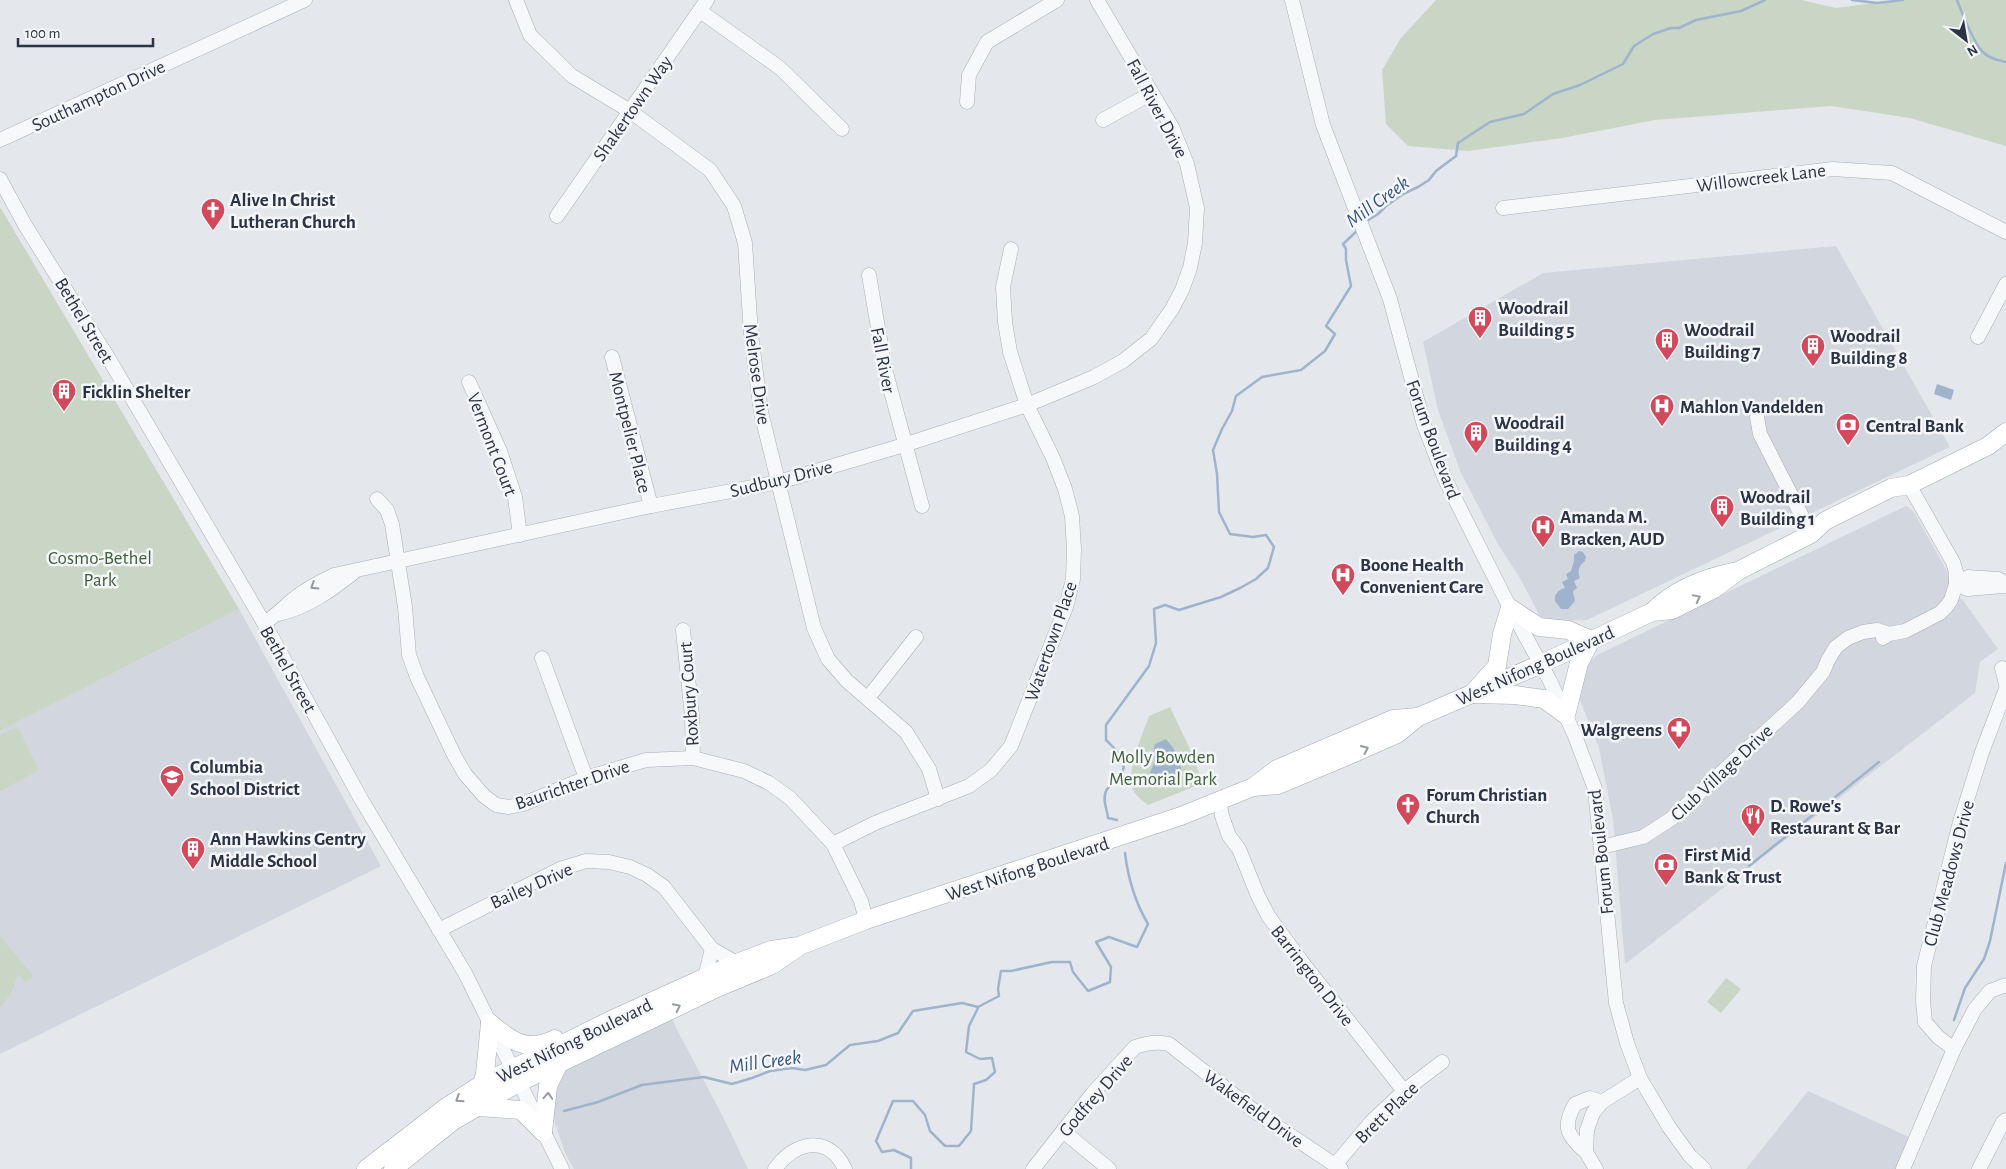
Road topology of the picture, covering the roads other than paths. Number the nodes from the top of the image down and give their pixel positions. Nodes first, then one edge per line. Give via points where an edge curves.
1 (516, 0) edge
2 (1057, 0) edge
3 (1097, 0) edge
4 (1292, 0) edge
5 (298, 1) edge
6 (704, 5) edge
7 (1152, 93) junction
8 (967, 102) dead end
9 (630, 111) junction
10 (1103, 120) dead end
11 (842, 129) dead end
12 (0, 140) edge
13 (0, 179) edge
14 (1504, 208) dead end
15 (557, 216) dead end
16 (2006, 232) edge
17 (1011, 249) dead end
18 (869, 275) dead end
19 (2006, 284) edge
20 (1172, 309) joint
21 (1978, 337) dead end
22 (612, 357) dead end
23 (469, 382) dead end
24 (1027, 405) junction
25 (1757, 417) dead end
26 (2006, 432) edge
27 (904, 445) junction
28 (1988, 446) junction
29 (2006, 446) edge
30 (779, 482) junction
31 (1909, 485) junction
32 (378, 499) dead end
33 (651, 506) junction
34 (922, 506) dead end
35 (1811, 534) junction
36 (520, 535) junction
37 (399, 561) junction
38 (1956, 584) junction
39 (2006, 584) edge
40 (1510, 608) junction
41 (264, 623) junction
42 (683, 630) dead end
43 (916, 637) dead end
44 (1591, 640) junction
45 (542, 658) dead end
46 (1541, 664) junction
47 (2002, 668) dead end
48 (2006, 684) edge
49 (2006, 689) edge
50 (1472, 694) junction
51 (868, 698) junction
52 (1566, 714) junction
53 (1418, 717) junction
54 (1347, 739) junction
55 (692, 758) junction
56 (1305, 774) junction
57 (586, 778) junction
58 (1253, 787) junction
59 (938, 799) junction
60 (1219, 800) junction
61 (833, 844) junction
62 (1601, 847) junction
63 (866, 920) junction
64 (439, 930) junction
65 (799, 946) junction
66 (712, 949) junction
67 (738, 963) junction
68 (705, 977) junction
69 (2006, 985) edge
70 (611, 1020) junction
71 (490, 1023) junction
72 (1169, 1044) joint
73 (1954, 1049) junction
74 (1442, 1062) dead end
75 (559, 1063) junction
76 (515, 1076) junction
77 (1640, 1078) junction
78 (482, 1084) junction
79 (1404, 1091) junction
80 (1602, 1102) junction
81 (477, 1107) junction
82 (2006, 1120) edge
83 (1063, 1131) junction
84 (543, 1132) junction
85 (1586, 1152) junction
86 (1338, 1167) edge
87 (366, 1169) edge
88 (393, 1169) edge
89 (562, 1169) edge
90 (775, 1169) edge
91 (845, 1169) edge
92 (1033, 1169) edge
93 (1109, 1169) edge
94 (1596, 1169) edge
95 (1704, 1169) edge
96 (1903, 1169) edge
97 (1980, 1169) edge

1 - 9 street, Melrose Drive via 530,35 544,49 572,76
2 - 8 street via 987,42 969,75
3 - 7 street, Fall River Drive
4 - 40 street, Forum Boulevard via 1323,125 1390,299 1424,425 1445,479
5 - 12 street, Southampton Drive
6 - 9 street, Shakertown Way
6 - 11 street via 780,68
7 - 10 street
7 - 20 street, Fall River Drive via 1187,164 1197,208 1190,268
9 - 15 street, Shakertown Way
9 - 30 street, Melrose Drive via 710,170 734,206 745,243 751,334 761,412
13 - 41 street, Bethel Street
14 - 16 street, Willowcreek Lane via 1833,169 1892,172
17 - 24 street, Watertown Place via 1003,287 1006,322 1010,352
18 - 27 street, Fall River via 884,370
19 - 21 street
20 - 24 street, Sudbury Drive via 1151,339 1123,361
22 - 33 street, Montpelier Place
23 - 36 street, Vermont Court via 500,451 515,497
24 - 27 street, Sudbury Drive
24 - 59 street, Watertown Place via 1053,458 1072,516 1074,579 1011,746 991,770 969,786
25 - 35 street via 1760,434
26 - 28 main road, West Nifong Boulevard
27 - 30 street, Sudbury Drive
27 - 34 street, Fall River
28 - 29 main road, West Nifong Boulevard
28 - 31 main road, West Nifong Boulevard
30 - 33 street, Sudbury Drive
30 - 51 street, Melrose Drive via 814,628 828,659
31 - 35 main road, West Nifong Boulevard via 1895,499 1829,532
31 - 38 street via 1953,562
32 - 37 street, Baurichter Drive via 392,524
33 - 36 street, Sudbury Drive
35 - 44 main road, West Nifong Boulevard via 1738,571 1700,597 1672,610 1652,612
36 - 37 street, Sudbury Drive
37 - 41 street, Sudbury Drive via 334,575
37 - 57 street, Baurichter Drive via 409,655 465,774 496,805 509,806 523,804
38 - 39 street via 1967,589
38 - 62 street, Club Village Drive via 1951,600 1940,613 1905,631 1889,634 1877,630 1848,638 1836,647 1824,672 1798,702 1671,820 1644,837
40 - 44 main road via 1539,627 1568,630
40 - 46 street, Forum Boulevard
40 - 50 main road via 1497,666
41 - 64 street, Bethel Street via 361,800
42 - 55 street, Roxbury Court via 692,716
43 - 51 street
44 - 46 main road, West Nifong Boulevard
44 - 52 main road via 1579,663
45 - 57 street
46 - 50 main road, West Nifong Boulevard
46 - 52 street, Forum Boulevard
47 - 48 street
49 - 73 street, Club Meadows Drive via 1960,822 1924,966 1925,1022
50 - 52 main road via 1544,699
50 - 53 main road, West Nifong Boulevard
51 - 59 street, Melrose Drive via 906,732 929,768
52 - 62 street, Forum Boulevard via 1595,789
53 - 54 main road, West Nifong Boulevard via 1393,719
56 -> 53 main road, West Nifong Boulevard via 1397,734
54 - 56 main road via 1335,753 1307,766
54 - 58 main road, West Nifong Boulevard via 1276,770
55 - 57 street, Baurichter Drive via 646,760
55 - 61 street, Baurichter Drive via 744,771 769,783 790,798
56 - 58 main road, West Nifong Boulevard via 1278,785
58 - 60 main road, West Nifong Boulevard
59 - 61 street, Watertown Place via 875,823
60 - 63 main road, West Nifong Boulevard via 1138,831
60 - 79 street, Barrington Drive via 1230,813 1238,831 1239,849 1272,923
61 - 63 street, Baurichter Drive via 861,901
62 - 77 street, Forum Boulevard via 1616,1003
63 - 65 main road, West Nifong Boulevard
64 - 66 street, Bailey Drive via 560,869 586,862 609,862 630,867 664,887
64 - 71 street, Bethel Street
65 - 67 main road, West Nifong Boulevard via 771,950
75 -> 65 main road, West Nifong Boulevard via 772,964
66 - 67 street, Bailey Drive
66 - 68 street
67 - 68 main road, West Nifong Boulevard
68 - 70 main road, West Nifong Boulevard
69 - 73 street via 1990,991 1975,1009
70 - 71 main road via 597,1019 546,1044 527,1045 510,1040
70 - 76 main road, West Nifong Boulevard
71 - 76 street, Bethel Street
71 - 78 main road via 486,1074
72 - 83 street, Godfrey Drive via 1150,1043 1135,1048
72 - 86 street, Wakefield Drive via 1257,1113
73 - 96 street
74 - 79 street, Brett Place
75 - 76 main road, West Nifong Boulevard
84 -> 75 main road via 548,1086
76 - 78 main road, West Nifong Boulevard
76 - 81 main road, West Nifong Boulevard
76 - 84 street, Bethel Street
77 - 80 street
77 - 95 street, Forum Boulevard via 1669,1127
78 -> 87 main road, West Nifong Boulevard
79 - 86 street, Brett Place via 1372,1121
80 - 85 street via 1593,1113 1587,1130
80 - 85 street via 1590,1098 1574,1104 1568,1116 1570,1135
81 - 84 main road via 521,1110
81 - 88 main road, West Nifong Boulevard via 453,1121
82 - 97 street
83 - 92 street, Godfrey Drive
83 - 93 street
84 - 89 street, Bethel Street
85 - 94 street
90 - 91 street via 790,1153 800,1148 820,1146 833,1151

